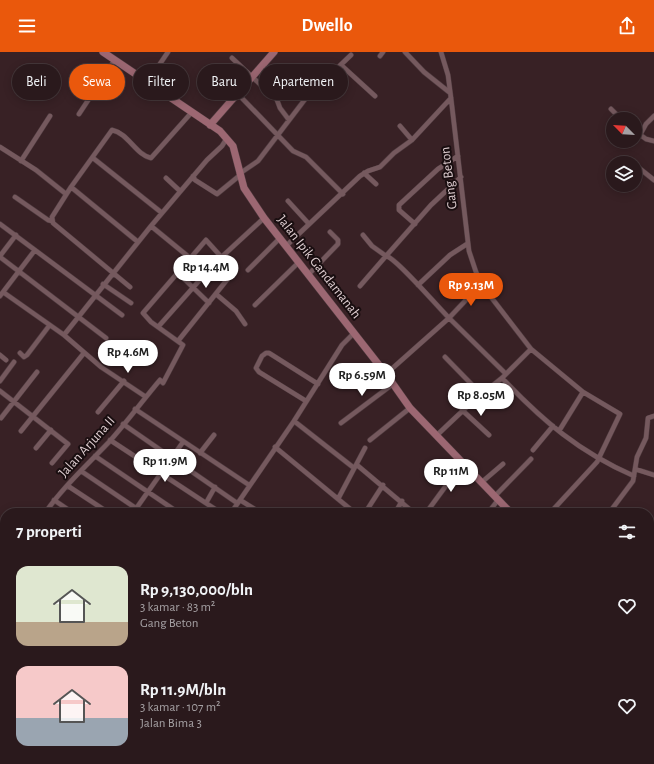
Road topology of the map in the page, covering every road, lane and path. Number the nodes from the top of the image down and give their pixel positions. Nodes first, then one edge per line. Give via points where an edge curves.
1 (103, 52) edge
2 (168, 52) edge
3 (274, 52) edge
4 (405, 52) edge
5 (441, 52) edge
6 (351, 55) dead end
7 (114, 57) edge
8 (232, 58) dead end
9 (160, 64) edge
10 (341, 64) edge
11 (133, 72) edge
12 (348, 72) edge
13 (252, 77) junction
14 (449, 92) junction
15 (375, 96) dead end
16 (451, 98) junction
17 (173, 100) edge
18 (233, 100) edge
19 (244, 100) edge
20 (304, 100) edge
21 (611, 109) dead end
22 (192, 112) junction
23 (614, 112) edge
24 (79, 114) dead end
25 (50, 116) dead end
26 (654, 116) edge
27 (289, 120) junction
28 (210, 125) junction
29 (400, 126) dead end
30 (642, 131) edge
31 (277, 136) junction
32 (642, 136) edge
33 (227, 138) junction
34 (412, 140) junction
35 (654, 141) edge
36 (0, 147) edge
37 (458, 156) junction
38 (93, 158) junction
39 (21, 161) junction
40 (642, 170) edge
41 (364, 173) junction
42 (239, 175) junction
43 (194, 176) junction
44 (461, 177) junction
45 (166, 178) dead end
46 (654, 180) edge
47 (376, 184) dead end
48 (72, 186) junction
49 (180, 191) junction
50 (66, 194) junction
51 (343, 194) junction
52 (15, 197) dead end
53 (288, 201) dead end
54 (162, 213) junction
55 (264, 218) junction
56 (52, 221) junction
57 (0, 224) edge
58 (309, 224) junction
59 (415, 224) junction
60 (151, 226) junction
61 (330, 232) dead end
62 (16, 235) junction
63 (363, 235) dead end
64 (280, 238) junction
65 (138, 242) junction
66 (467, 244) junction
67 (286, 246) junction
68 (35, 250) junction
69 (386, 256) junction
70 (0, 257) edge
71 (221, 257) junction
72 (190, 258) junction
73 (298, 263) junction
74 (248, 270) dead end
75 (18, 271) junction
76 (113, 272) junction
77 (178, 272) junction
78 (308, 275) junction
79 (103, 284) junction
80 (481, 284) junction
81 (418, 285) junction
82 (360, 286) dead end
83 (130, 287) dead end
84 (192, 287) junction
85 (1, 294) edge
86 (216, 294) junction
87 (95, 295) junction
88 (131, 303) dead end
89 (209, 303) junction
90 (255, 305) dead end
91 (122, 315) dead end
92 (79, 316) junction
93 (450, 318) junction
94 (245, 324) dead end
95 (50, 326) junction
96 (158, 327) junction
97 (354, 333) junction
98 (64, 336) junction
99 (106, 338) dead end
100 (178, 341) junction
101 (531, 349) junction
102 (84, 353) junction
103 (20, 354) dead end
104 (0, 355) edge
105 (445, 357) dead end
106 (6, 360) dead end
107 (14, 362) dead end
108 (37, 372) dead end
109 (2, 374) edge
110 (386, 374) junction
111 (506, 374) junction
112 (502, 378) junction
113 (0, 381) edge
114 (124, 381) junction
115 (318, 384) junction
116 (393, 384) junction
117 (0, 391) edge
118 (583, 392) junction
119 (482, 395) junction
120 (146, 397) junction
121 (306, 401) junction
122 (14, 402) junction
123 (410, 408) junction
124 (136, 409) junction
125 (462, 410) junction
126 (98, 412) dead end
127 (33, 416) junction
128 (652, 416) edge
129 (1, 418) dead end
130 (294, 421) junction
131 (123, 424) junction
132 (341, 424) dead end
133 (553, 426) junction
134 (51, 430) junction
135 (21, 431) dead end
136 (559, 431) junction
137 (214, 435) dead end
138 (436, 436) junction
139 (489, 436) dead end
140 (110, 440) junction
141 (370, 440) dead end
142 (183, 442) junction
143 (274, 447) junction
144 (36, 448) dead end
145 (365, 448) dead end
146 (533, 450) dead end
147 (200, 453) junction
148 (95, 456) junction
149 (171, 457) junction
150 (531, 459) dead end
151 (598, 460) junction
152 (52, 463) dead end
153 (503, 464) dead end
154 (465, 465) junction
155 (356, 467) junction
156 (635, 469) junction
157 (81, 471) junction
158 (161, 474) junction
159 (654, 475) edge
160 (634, 476) junction
161 (482, 482) junction
162 (249, 485) junction
163 (383, 485) junction
164 (68, 486) junction
165 (215, 487) junction
166 (148, 492) junction
167 (497, 498) junction
168 (54, 500) junction
169 (338, 500) junction
170 (402, 501) junction
171 (239, 502) junction
172 (206, 504) junction
173 (48, 508) edge
174 (66, 508) edge
175 (101, 508) edge
176 (131, 508) edge
177 (137, 508) edge
178 (172, 508) edge
179 (213, 508) edge
180 (235, 508) edge
181 (251, 508) edge
182 (348, 508) edge
183 (368, 508) edge
184 (398, 508) edge
185 (409, 508) edge
186 (430, 508) edge
187 (491, 508) edge
188 (506, 508) edge
189 (555, 508) edge
190 (613, 508) edge

1 - 7 street
2 - 9 street
3 - 13 street
4 - 14 street via 424,72
5 - 14 street, Gang Beton via 448,75
6 - 10 street
7 - 11 street
7 - 24 street
8 - 13 street
12 - 15 street
13 - 27 street via 274,92 280,108
14 - 16 street, Gang Beton
16 - 34 street
16 - 37 street, Gang Beton
17 - 22 street
18 - 28 street
19 - 31 street
20 - 27 street
21 - 23 street
22 - 28 street
22 - 38 street via 151,158 146,157 113,130
25 - 39 street
26 - 30 street
27 - 31 street
28 - 33 street
29 - 34 street
31 - 42 street via 258,160
31 - 51 street via 293,151 306,157
32 - 35 street
33 - 42 street, Jalan Ipik Gandamanah via 232,146
33 - 43 street
34 - 41 street via 380,167
36 - 39 street
37 - 44 street, Gang Beton
37 - 59 street via 438,169 399,205 399,210
38 - 48 street
38 - 54 street
39 - 50 street
40 - 46 street
41 - 47 street
41 - 51 street
42 - 43 street via 217,194 195,180
42 - 55 street, Jalan Ipik Gandamanah via 246,193
43 - 49 street
44 - 59 street
44 - 66 street, Gang Beton
45 - 49 street
48 - 50 street
48 - 65 street
49 - 54 street
50 - 56 street
51 - 58 street
52 - 56 street
53 - 58 street
54 - 60 street
55 - 64 street, Jalan Ipik Gandamanah
55 - 71 street
56 - 76 street
57 - 62 street
58 - 67 street
59 - 69 street
60 - 65 street
60 - 72 street
61 - 78 street via 338,240 338,244
62 - 68 street
62 - 70 street
63 - 69 street via 372,246
64 - 67 street, Jalan Ipik Gandamanah
64 - 74 street
65 - 76 street
66 - 80 street, Gang Beton
66 - 81 street
67 - 73 street, Jalan Ipik Gandamanah
68 - 75 street
68 - 87 street
69 - 81 street
69 - 82 street
70 - 75 street
71 - 72 street via 206,240
71 - 84 street
71 - 86 street via 234,271
72 - 77 street
73 - 78 street, Jalan Ipik Gandamanah
73 - 90 street
75 - 85 street
75 - 92 street
76 - 79 street
76 - 83 street
77 - 84 street
77 - 96 street via 143,313
78 - 97 street, Jalan Ipik Gandamanah
79 - 87 street
79 - 88 street
80 - 93 street
80 - 101 street, Gang Beton
81 - 93 street
84 - 89 street
84 - 96 street
85 - 95 street
86 - 89 street
86 - 94 street via 236,311
87 - 91 street
87 - 92 street
89 - 100 street
92 - 98 street
92 - 99 street
93 - 110 street via 419,342
93 - 111 street
95 - 98 street
95 - 103 street via 27,356
96 - 100 street
97 - 110 street, Jalan Ipik Gandamanah
97 - 115 street via 342,345
98 - 102 street
100 - 120 street, Jalan Arjuna II via 183,346 167,377 163,383 160,380
101 - 111 street
101 - 118 street, Gang Beton
102 - 114 street
102 - 127 street
104 - 106 street
105 - 119 street
107 - 109 street
108 - 122 street
109 - 113 street
110 - 116 street, Jalan Ipik Gandamanah
111 - 112 street
112 - 119 street
112 - 133 street
114 - 120 street
114 - 126 street
115 - 121 street
115 - 121 street via 269,353 262,356 256,368 259,372
116 - 123 street, Jalan Ipik Gandamanah
116 - 132 street
117 - 122 street
118 - 136 street
118 - 151 street, Gang Beton via 620,414
119 - 125 street
120 - 124 street, Jalan Arjuna II
121 - 130 street
122 - 127 street
122 - 129 street
123 - 138 street, Jalan Ipik Gandamanah
123 - 141 street
124 - 131 street, Jalan Arjuna II
124 - 142 street
125 - 138 street
125 - 139 street
127 - 134 street
127 - 135 street
128 - 156 street via 648,418 646,438 636,460
130 - 143 street
130 - 155 street
131 - 140 street, Jalan Arjuna II
131 - 149 street
133 - 136 street
133 - 146 street
134 - 144 street
134 - 152 street via 68,444
136 - 151 street
137 - 147 street
138 - 154 street, Jalan Ipik Gandamanah
140 - 148 street, Jalan Arjuna II
140 - 158 street
142 - 147 street
142 - 149 street
143 - 162 street
143 - 169 street
145 - 155 street
147 - 162 street
148 - 157 street, Jalan Arjuna II
148 - 166 street
149 - 158 street
149 - 165 street
150 - 167 street
151 - 160 street
151 - 189 street
153 - 161 street
154 - 161 street, Jalan Ipik Gandamanah
154 - 186 street
155 - 163 street
155 - 169 street
156 - 159 street
156 - 160 street
157 - 164 street, Jalan Arjuna II
157 - 176 street
158 - 166 street
158 - 172 street
160 - 190 street
161 - 167 street, Jalan Ipik Gandamanah
162 - 171 street
163 - 170 street
163 - 183 street
164 - 168 street, Jalan Arjuna II
164 - 175 street
165 - 171 street
165 - 172 street
166 - 177 street
166 - 178 street
167 - 187 street
167 - 188 street, Jalan Ipik Gandamanah
168 - 173 street, Jalan Arjuna II
168 - 174 street
169 - 182 street
170 - 184 street
170 - 185 street
171 - 180 street
171 - 181 street
172 - 179 street

